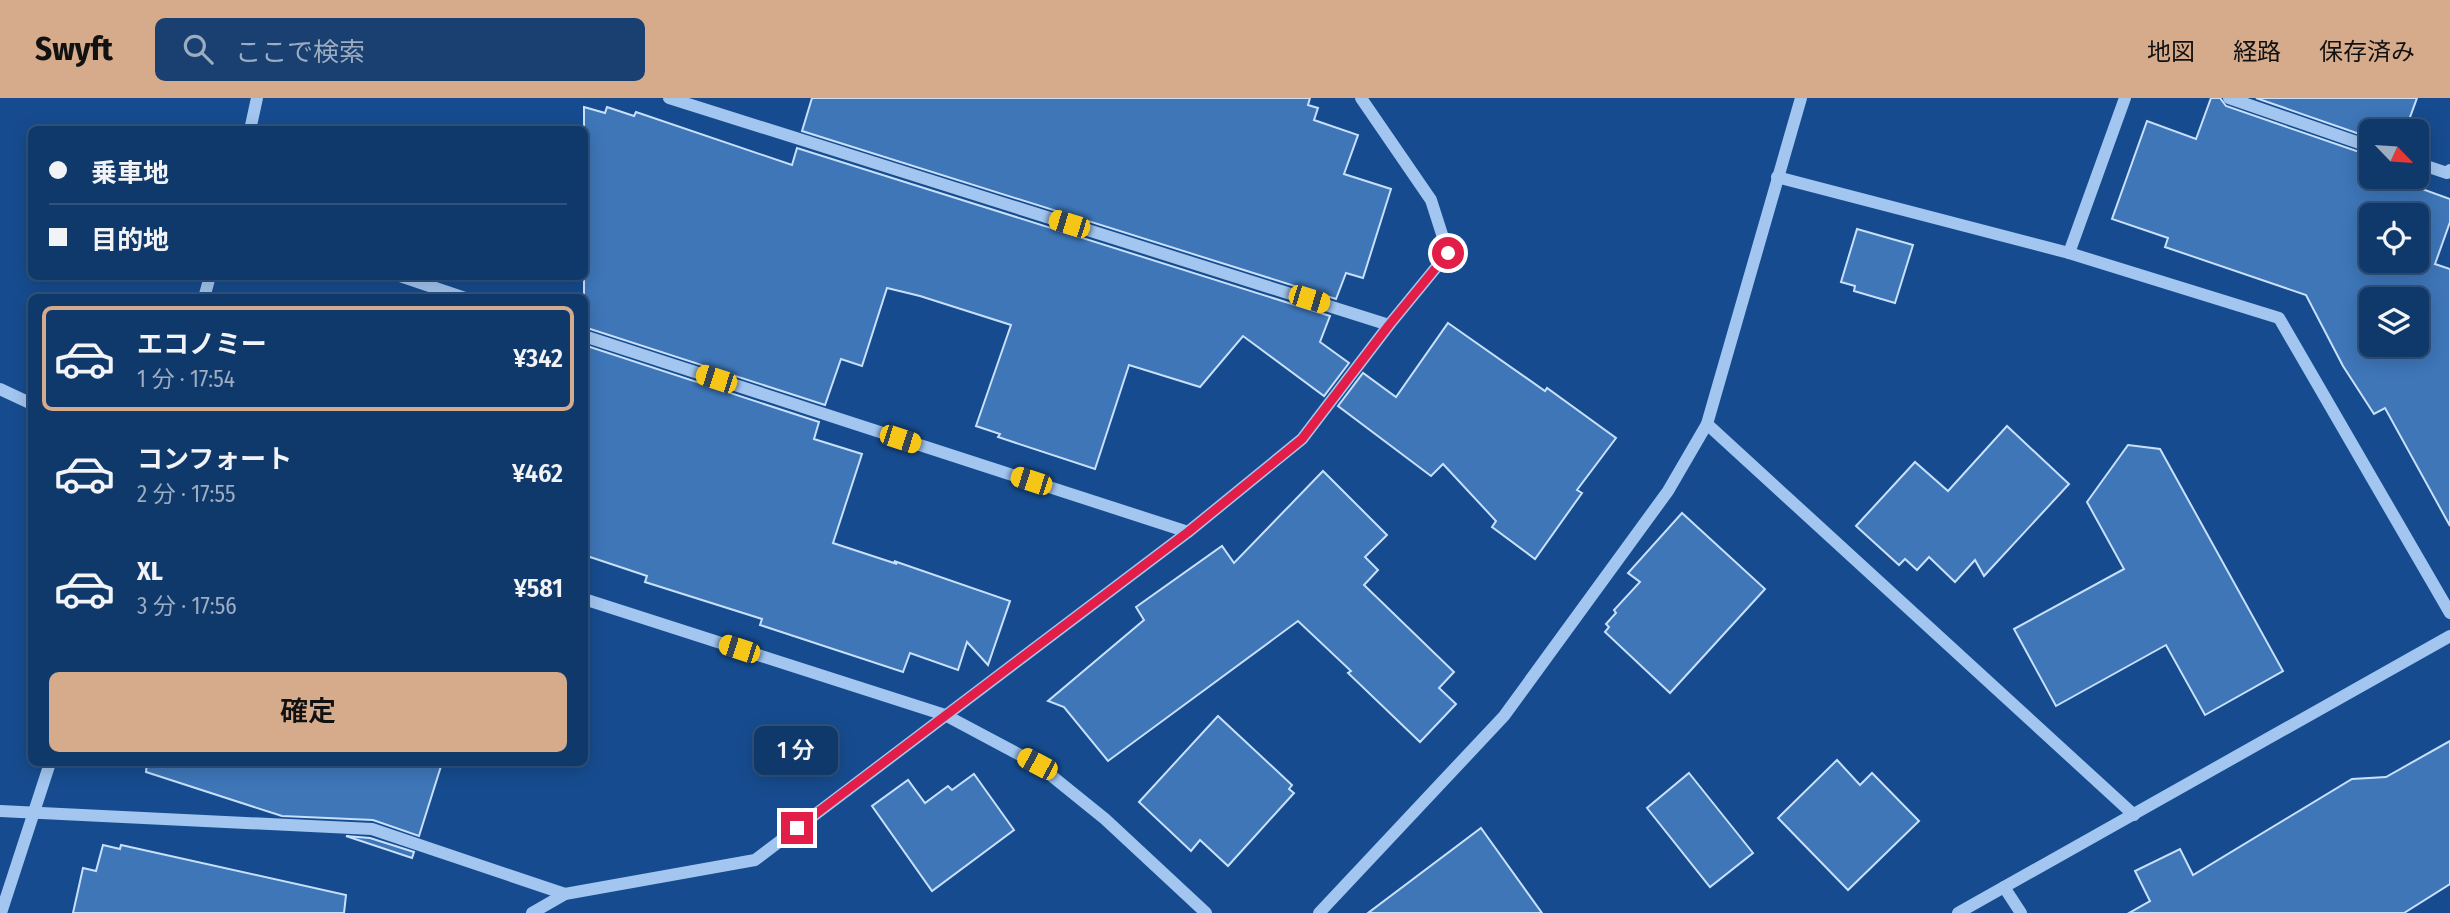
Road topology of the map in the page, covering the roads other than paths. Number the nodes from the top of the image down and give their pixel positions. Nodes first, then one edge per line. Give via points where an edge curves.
1 (257, 98) edge
2 (669, 98) edge
3 (1361, 98) edge
4 (1801, 98) edge
5 (2125, 98) edge
6 (2229, 98) edge
7 (251, 126) edge
8 (2359, 143) edge
9 (2429, 167) edge
10 (2450, 170) edge
11 (1777, 177) junction
12 (2069, 253) junction
13 (412, 280) edge
14 (453, 294) edge
15 (1389, 325) junction
16 (588, 337) edge
17 (0, 389) edge
18 (28, 402) edge
19 (1707, 424) junction
20 (1188, 532) junction
21 (588, 600) edge
22 (2450, 613) edge
23 (2450, 636) edge
24 (945, 715) junction
25 (49, 766) edge
26 (0, 811) edge
27 (33, 813) junction
28 (2134, 815) junction
29 (2004, 887) junction
30 (565, 894) junction
31 (1, 913) edge
32 (532, 913) edge
33 (1206, 913) edge
34 (1319, 913) edge
35 (1958, 913) edge
36 (2021, 913) edge

1 - 7 street
2 - 15 street
3 - 15 street via 1431,200 1448,253
4 - 11 street
5 - 12 street
6 - 8 street
9 - 10 street
11 - 12 street
11 - 19 street
12 - 22 street via 2279,318
13 - 14 street
15 - 20 street via 1302,439
16 - 20 street
17 - 18 street
19 - 28 street
19 - 34 street via 1668,491 1504,716
20 - 24 street
21 - 24 street
23 - 28 street
24 - 30 street via 755,860
24 - 33 street via 1037,764 1105,819
25 - 27 street
26 - 27 street
27 - 30 street via 372,829
27 - 31 street
28 - 29 street
29 - 35 street
29 - 36 street
30 - 32 street

